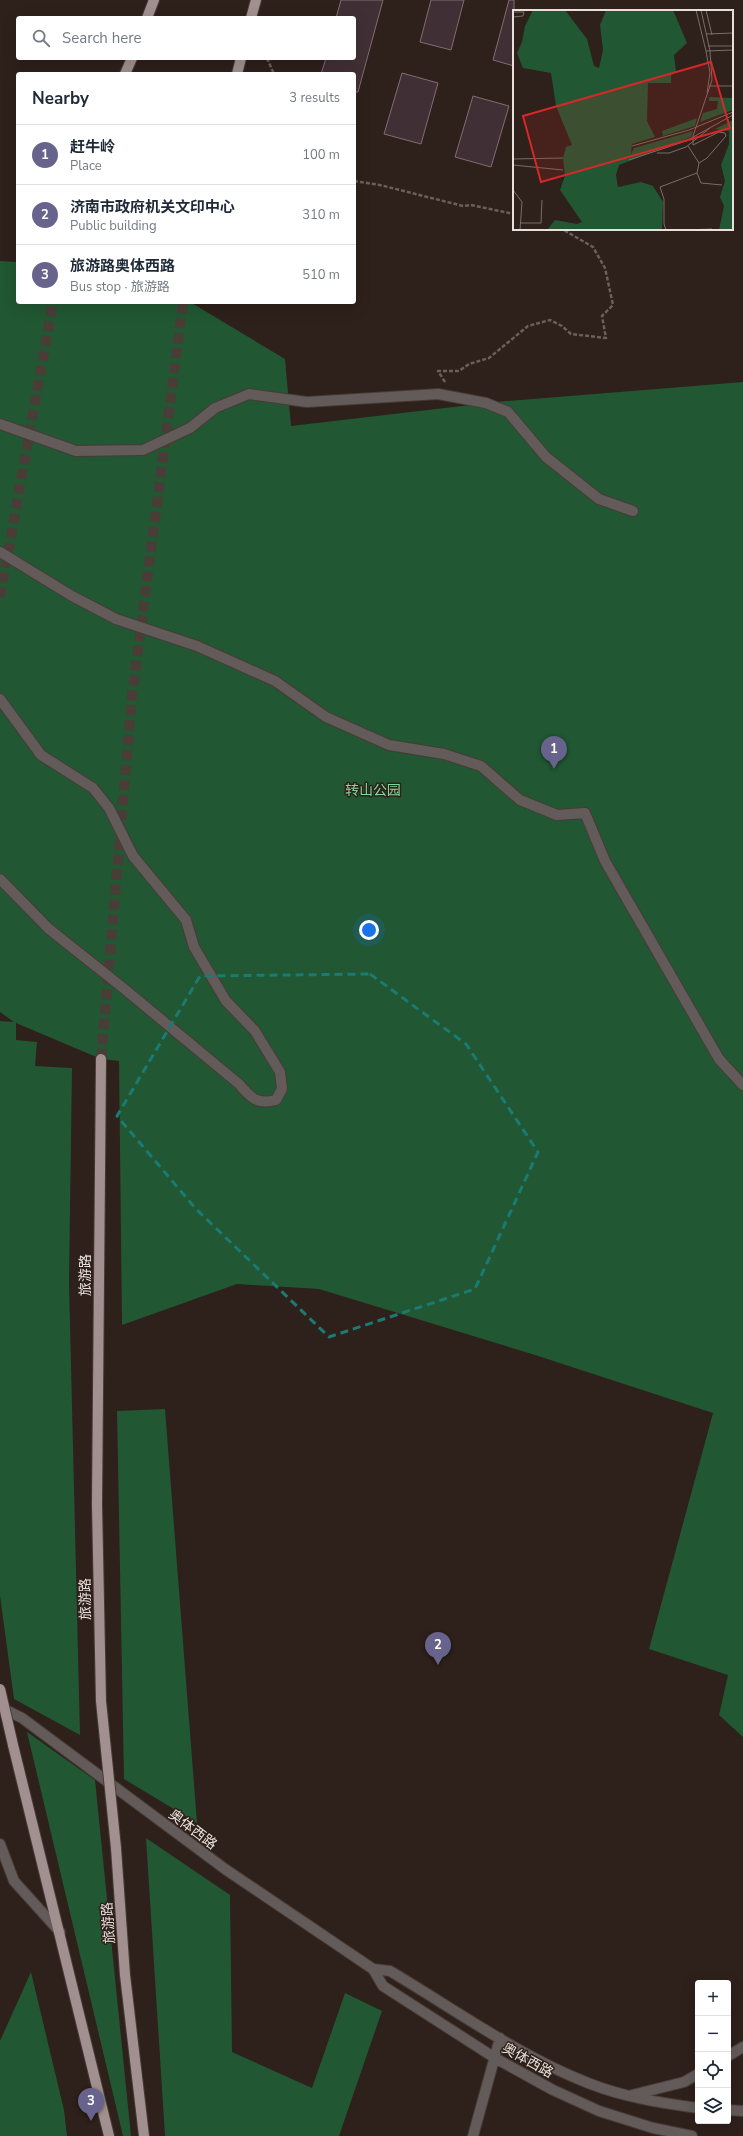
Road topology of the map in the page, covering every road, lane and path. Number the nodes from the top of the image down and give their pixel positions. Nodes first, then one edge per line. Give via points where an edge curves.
1 (154, 0) edge
2 (256, 0) edge
3 (148, 16) edge
4 (252, 16) edge
5 (131, 60) edge
6 (241, 60) edge
7 (268, 60) edge
8 (126, 72) edge
9 (238, 72) edge
10 (273, 72) edge
11 (356, 181) edge
12 (513, 214) edge
13 (564, 230) edge
14 (438, 394) junction
15 (0, 424) edge
16 (633, 510) dead end
17 (0, 552) edge
18 (0, 699) edge
19 (0, 879) edge
20 (101, 1059) tunnel mouth
21 (743, 1085) edge
22 (0, 1689) edge
23 (0, 1707) edge
24 (0, 1844) edge
25 (60, 1933) junction
26 (373, 1969) junction
27 (500, 2038) junction
28 (743, 2047) edge
29 (731, 2054) edge
30 (495, 2058) junction
31 (695, 2076) edge
32 (630, 2096) junction
33 (695, 2108) edge
34 (731, 2110) edge
35 (743, 2112) edge
36 (109, 2136) edge
37 (144, 2136) edge
38 (473, 2136) edge
39 (692, 2136) edge

1 - 3 main road
2 - 4 main road
5 - 8 main road
6 - 9 main road
7 - 10 path
11 - 12 path via 463,206 471,205
13 - 14 path via 593,247 605,268 614,304 602,316 606,338 571,334 550,320 528,326 489,358 469,364 459,371 438,371 446,384
14 - 15 street via 307,402 249,394 215,408 190,428 143,450 76,451
14 - 16 street via 486,403 508,412 552,462 600,499
17 - 21 street via 72,596 116,619 198,646 275,681 326,717 389,745 444,754 481,766 520,800 557,815 585,813 605,861 719,1059
18 - 19 street via 41,755 93,788 109,808 133,856 186,920 194,947 226,1001 255,1031 280,1072 282,1089 276,1100 264,1103 250,1097 239,1084 49,929
20 - 37 main road, 旅游路, bridge via 97,1504 101,1701 116,1848 125,1975
22 - 25 main road, bridge
23 - 26 street, 奥体西路 via 22,1718 225,1869
24 - 25 street via 14,1881
25 - 36 main road
26 - 27 street, 奥体西路 via 390,1971
26 - 30 street, 奥体西路 via 383,1986
27 - 30 street
27 - 32 street, 奥体西路 via 556,2069 590,2084
28 - 29 street
30 - 38 street
30 - 39 street, 奥体西路 via 553,2090 599,2111 653,2128
31 - 32 street via 684,2082
32 - 33 street, 奥体西路
34 - 35 street

